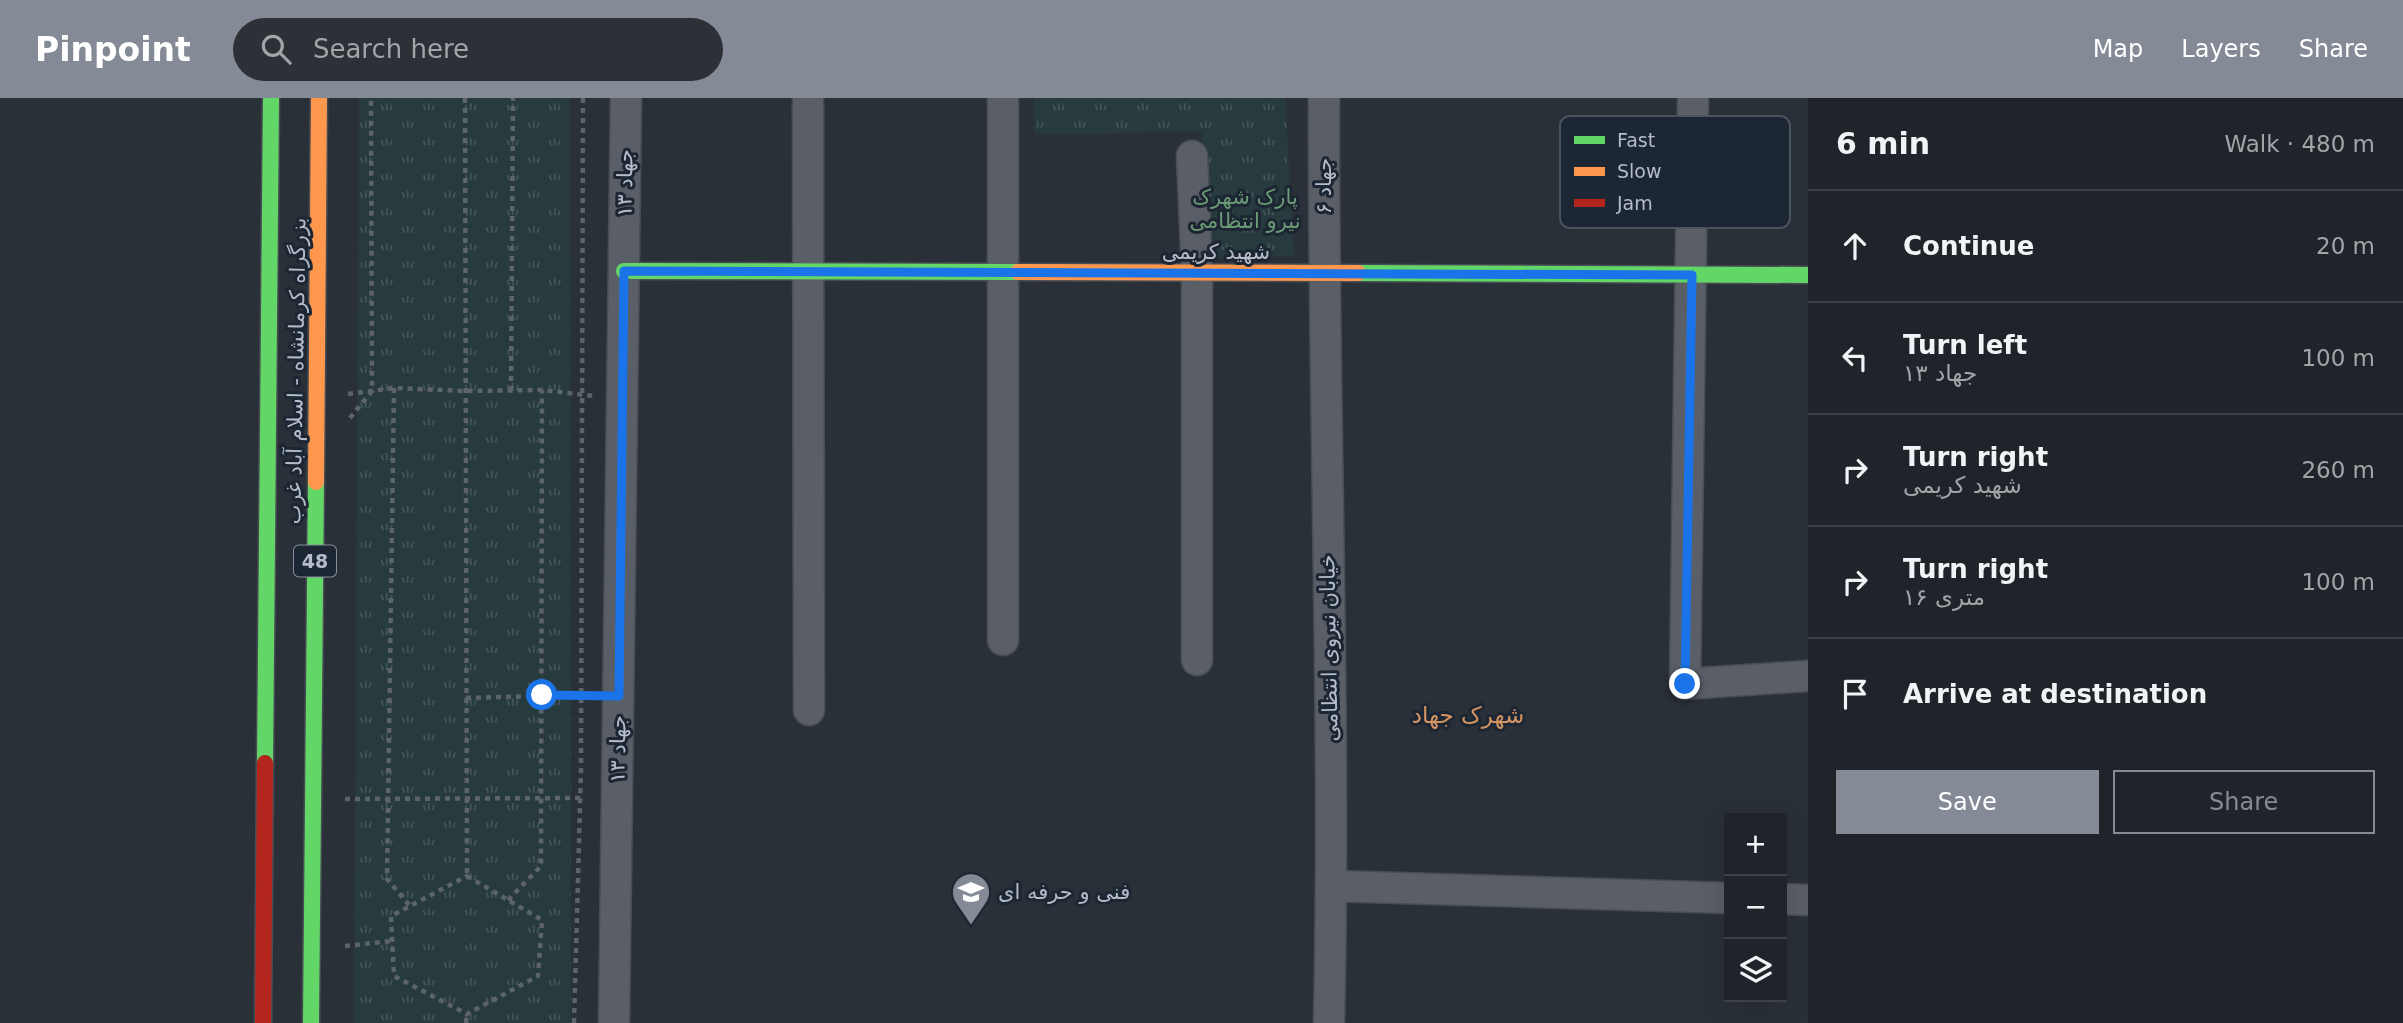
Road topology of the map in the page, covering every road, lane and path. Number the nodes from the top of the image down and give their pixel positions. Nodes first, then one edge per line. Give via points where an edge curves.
1 (271, 98) edge
2 (319, 98) edge
3 (371, 98) edge
4 (465, 98) edge
5 (513, 98) edge
6 (583, 98) edge
7 (626, 98) edge
8 (808, 98) edge
9 (1003, 98) edge
10 (1324, 98) edge
11 (1693, 98) edge
12 (1693, 116) edge
13 (1192, 156) dead end
14 (1692, 228) edge
15 (624, 271) junction
16 (809, 271) junction
17 (1003, 272) junction
18 (1197, 273) junction
19 (1324, 273) junction
20 (1692, 275) junction
21 (1808, 275) edge
22 (394, 388) junction
23 (542, 390) junction
24 (372, 391) junction
25 (465, 391) junction
26 (511, 391) junction
27 (582, 396) junction
28 (622, 396) junction
29 (317, 399) junction
30 (350, 430) dead end
31 (1003, 640) dead end
32 (1197, 660) dead end
33 (1808, 676) edge
34 (542, 695) junction
35 (581, 695) junction
36 (619, 696) junction
37 (466, 698) junction
38 (809, 709) dead end
39 (466, 798) junction
40 (542, 798) junction
41 (580, 798) junction
42 (346, 799) junction
43 (390, 799) junction
44 (617, 800) junction
45 (313, 804) junction
46 (346, 812) dead end
47 (467, 876) junction
48 (1332, 886) junction
49 (1724, 898) edge
50 (1787, 899) edge
51 (508, 900) junction
52 (1808, 900) edge
53 (410, 906) junction
54 (345, 933) dead end
55 (392, 941) junction
56 (345, 946) junction
57 (345, 959) dead end
58 (467, 1014) junction
59 (263, 1023) edge
60 (311, 1023) edge
61 (466, 1023) edge
62 (574, 1023) edge
63 (614, 1023) edge
64 (1329, 1023) edge

1 - 59 main road, بزرگراه کرمانشاه - اسلام آباد غرب / 48
2 - 29 main road, بزرگراه کرمانشاه - اسلام آباد غرب / 48
3 - 24 path
4 - 25 path
5 - 26 path
6 - 27 path
7 - 15 street, جهاد ۱۳
8 - 16 street
9 - 17 street
10 - 19 street, جهاد ۶
11 - 12 street
13 - 18 street
14 - 20 street
15 - 16 main road, شهید کریمی
15 - 28 street, جهاد ۱۳
16 - 17 main road, شهید کریمی
16 - 38 street
17 - 18 main road, شهید کریمی
17 - 31 street
18 - 19 main road, شهید کریمی
18 - 32 street
19 - 20 main road, شهید کریمی
19 - 48 street, خیابان نیروی انتظامی
20 - 21 main road, شهید کریمی
20 - 33 street via 1685,684
22 - 24 path
22 - 25 path
22 - 43 path
23 - 26 path
23 - 27 path
23 - 34 path
24 - 29 path
24 - 30 path via 350,416
25 - 26 path
25 - 37 path
27 - 28 path
27 - 35 path
28 - 36 street, جهاد ۱۳
29 - 45 main road, بزرگراه کرمانشاه - اسلام آباد غرب / 48
34 - 35 path
34 - 37 path
34 - 40 path
35 - 36 path
35 - 41 path
36 - 44 street, جهاد ۱۳
37 - 39 path
39 - 40 path
39 - 43 path
39 - 47 path
40 - 41 path
40 - 51 path via 541,866
41 - 44 path
41 - 62 path
42 - 43 path
42 - 45 path
42 - 46 path
43 - 53 path via 387,879
44 - 63 street, جهاد ۱۳
45 - 60 main road, بزرگراه کرمانشاه - اسلام آباد غرب / 48
47 - 51 path
47 - 53 path
48 - 49 street
48 - 64 street, خیابان نیروی انتظامی
50 - 52 street
51 - 58 path via 542,920 538,976
53 - 55 path via 391,916
54 - 56 path
55 - 56 path
55 - 58 path via 394,976
56 - 57 path
58 - 61 path

